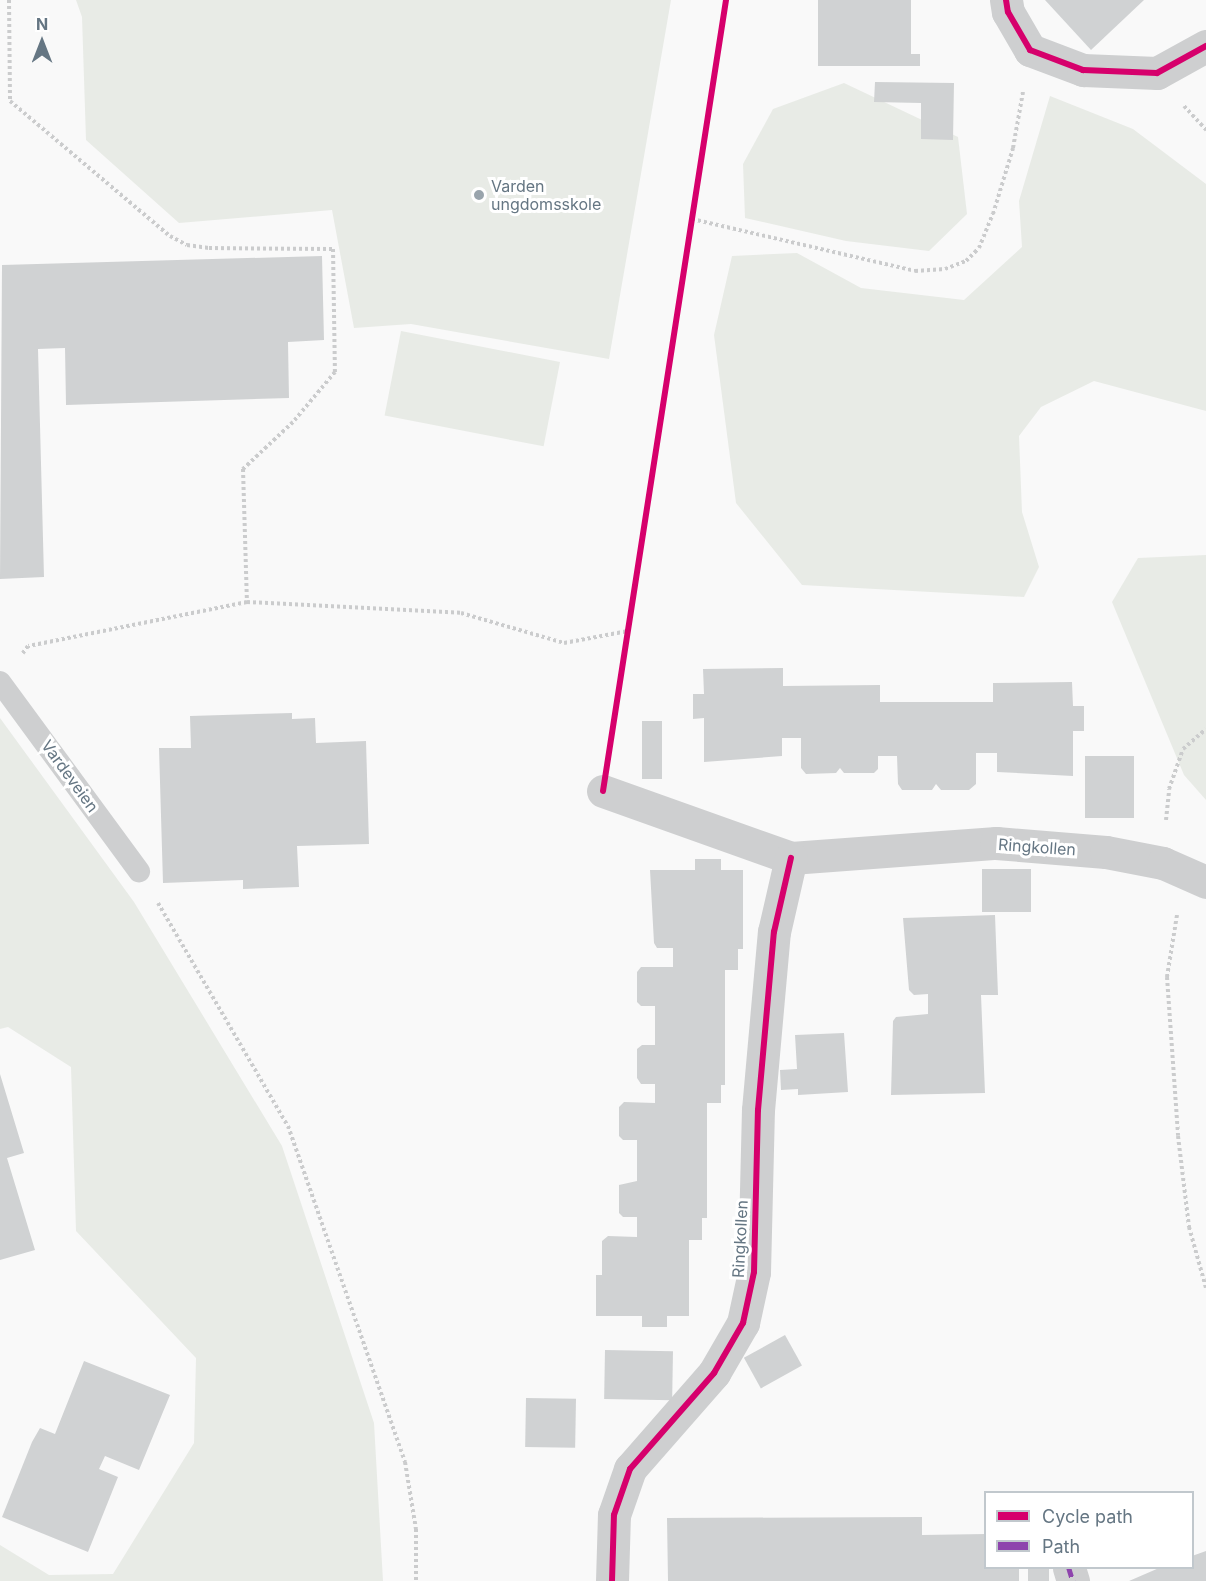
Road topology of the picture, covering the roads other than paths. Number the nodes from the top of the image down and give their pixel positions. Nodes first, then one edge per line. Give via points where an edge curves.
1 (1006, 0) edge
2 (1206, 46) edge
3 (1, 683) edge
4 (603, 791) dead end
5 (791, 858) junction
6 (139, 871) road end
7 (1203, 880) edge
8 (612, 1581) edge

1 - 2 street via 1008,12 1030,50 1083,70 1157,73
3 - 6 lane, Vardeveien
4 - 5 street, Ringkollen
5 - 7 street, Ringkollen via 996,843 1106,852 1163,863
5 - 8 street, Ringkollen via 774,932 758,1110 754,1272 742,1323 714,1373 630,1469 614,1515

